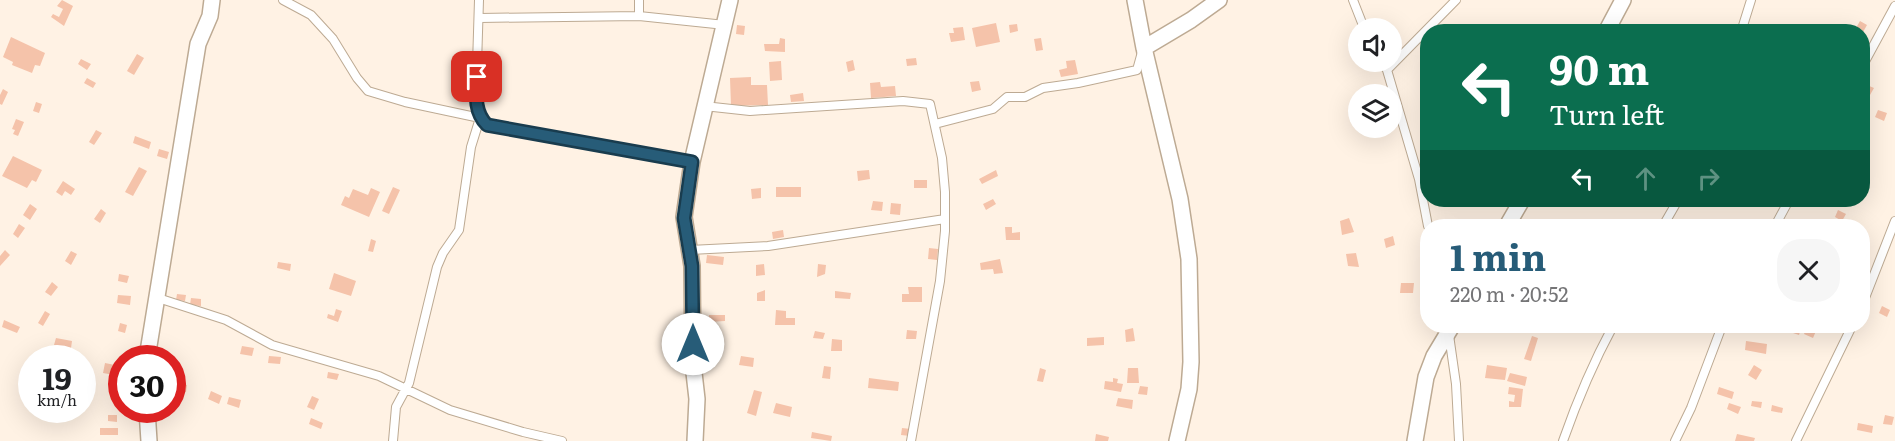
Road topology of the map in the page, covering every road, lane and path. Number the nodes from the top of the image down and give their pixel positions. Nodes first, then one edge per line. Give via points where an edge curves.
1 (212, 0) edge
2 (284, 0) edge
3 (479, 0) edge
4 (639, 0) edge
5 (730, 0) edge
6 (1135, 0) edge
7 (1219, 0) edge
8 (1353, 0) edge
9 (1456, 0) edge
10 (1623, 0) edge
11 (1751, 0) edge
12 (1895, 6) edge
13 (639, 16) junction
14 (480, 18) junction
15 (1360, 18) edge
16 (1432, 24) edge
17 (1610, 24) edge
18 (1744, 24) edge
19 (725, 25) junction
20 (1420, 37) edge
21 (1144, 48) junction
22 (1870, 52) edge
23 (1402, 55) edge
24 (1388, 72) edge
25 (704, 106) junction
26 (480, 118) junction
27 (935, 124) junction
28 (692, 162) junction
29 (1420, 184) edge
30 (945, 219) junction
31 (1895, 221) edge
32 (690, 250) junction
33 (1870, 285) edge
34 (158, 298) junction
35 (1446, 333) edge
36 (1450, 333) edge
37 (1609, 333) edge
38 (1719, 333) edge
39 (1849, 333) edge
40 (149, 345) edge
41 (405, 387) junction
42 (148, 423) edge
43 (149, 441) edge
44 (393, 441) edge
45 (562, 441) edge
46 (695, 441) edge
47 (911, 441) edge
48 (1178, 441) edge
49 (1415, 441) edge
50 (1459, 441) edge
51 (1563, 441) edge
52 (1675, 441) edge
53 (1796, 441) edge

1 - 34 street via 198,44
2 - 26 lane via 311,15 333,39 368,91
3 - 14 lane
4 - 13 lane
5 - 19 street
6 - 21 street
7 - 21 street
8 - 15 lane
9 - 16 lane
10 - 17 street
11 - 18 lane
12 - 22 lane
13 - 14 lane
13 - 19 lane
14 - 26 lane via 476,97
19 - 25 street
20 - 23 lane
21 - 27 lane via 1137,70 1043,88 1025,97 1007,97 993,109
21 - 48 street via 1180,199 1189,259 1191,362
24 - 29 lane
25 - 27 lane via 750,111 917,102 930,104
25 - 28 street
26 - 28 lane via 495,128
26 - 41 lane via 471,147 459,230 437,267
27 - 30 lane
28 - 32 street via 684,218
30 - 32 lane via 768,246
30 - 47 lane via 940,281
31 - 33 lane
32 - 46 street via 697,399
34 - 40 street
34 - 41 lane via 226,320 272,345
35 - 49 street via 1426,377
36 - 50 lane
37 - 51 lane
38 - 52 lane
39 - 53 lane
41 - 44 lane via 396,407
41 - 45 lane via 450,410
42 - 43 street

